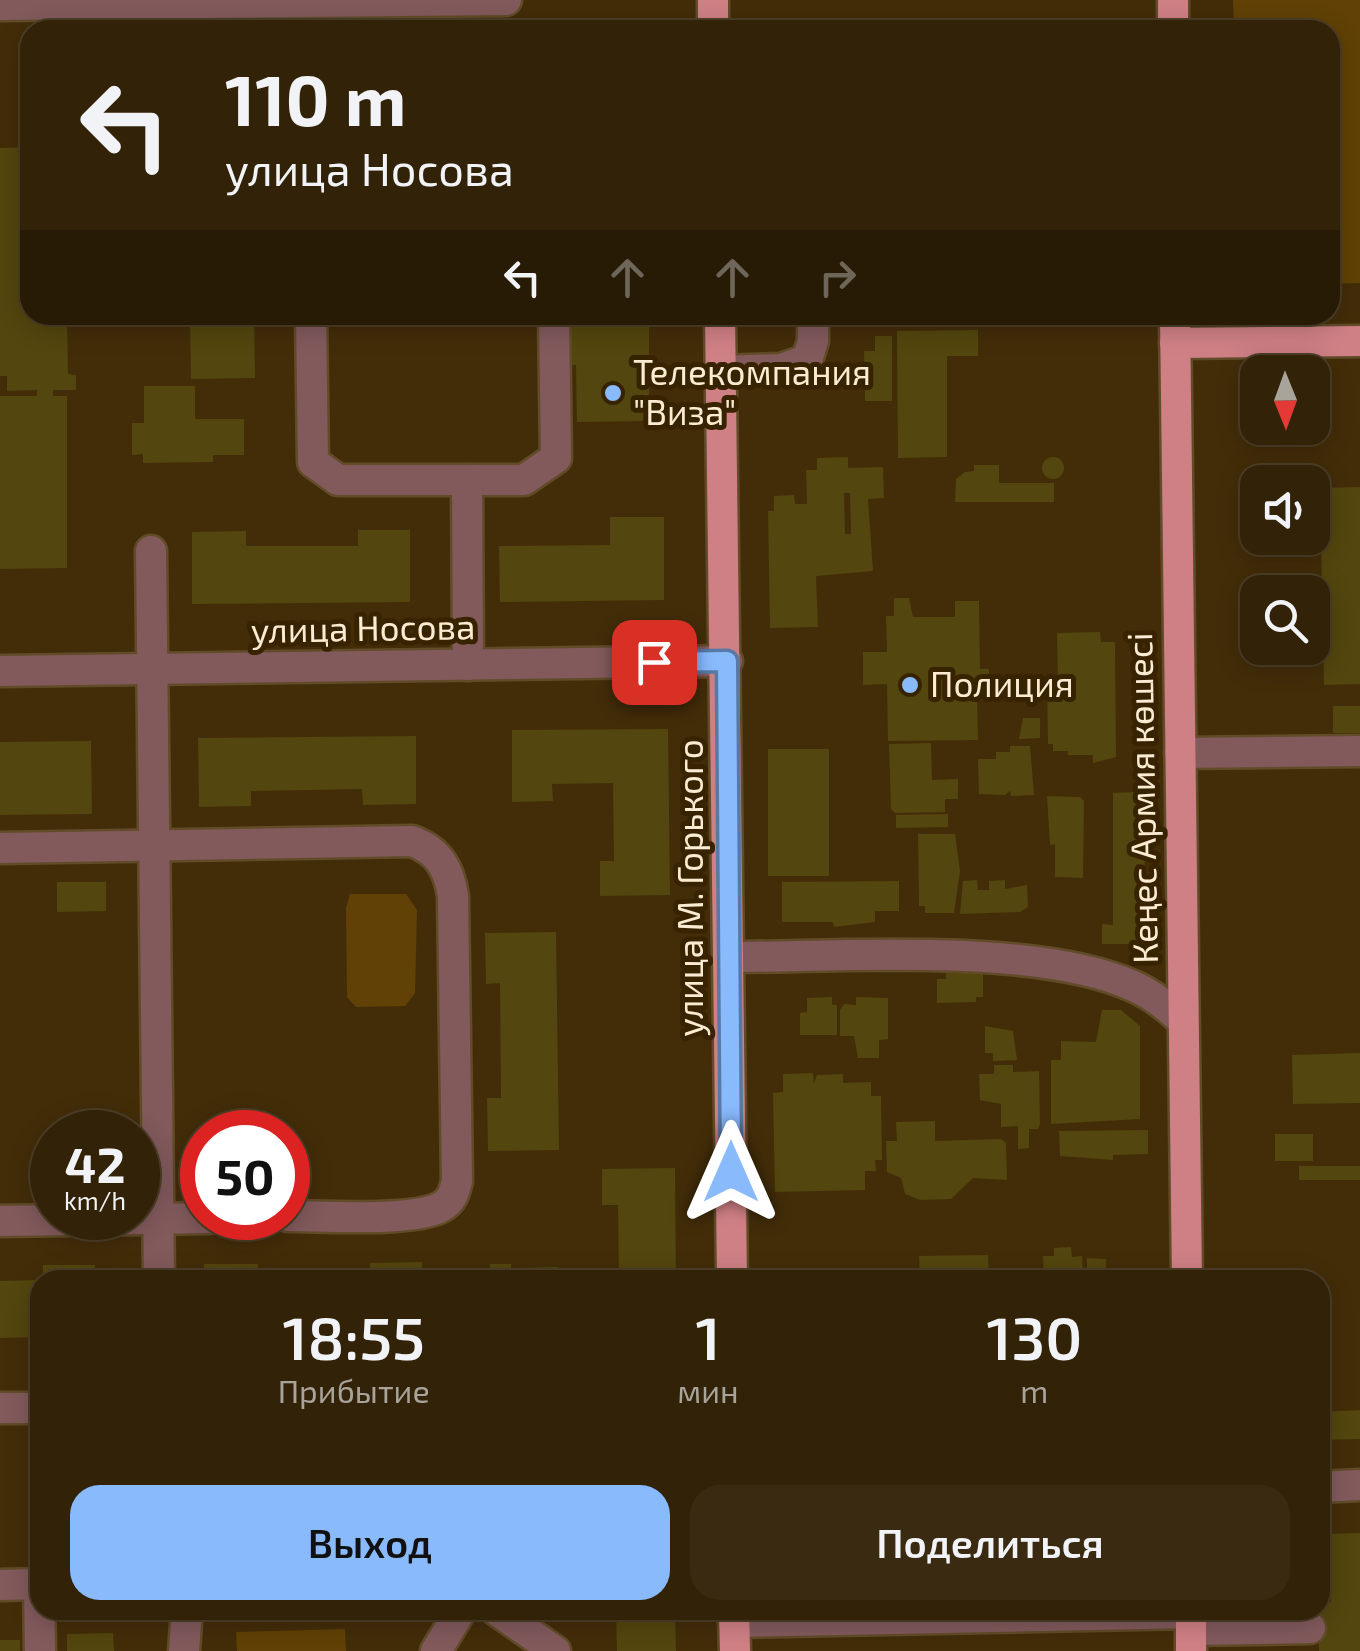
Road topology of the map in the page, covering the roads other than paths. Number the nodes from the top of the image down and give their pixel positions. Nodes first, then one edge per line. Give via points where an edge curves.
1 (460, 0) edge
2 (506, 0) edge
3 (0, 6) edge
4 (162, 17) edge
5 (311, 325) edge
6 (554, 325) edge
7 (720, 325) edge
8 (813, 325) edge
9 (1175, 329) edge
10 (1360, 341) edge
11 (721, 372) junction
12 (466, 480) junction
13 (151, 551) dead end
14 (727, 661) junction
15 (468, 665) junction
16 (152, 669) junction
17 (0, 671) edge
18 (1360, 751) edge
19 (1180, 753) junction
20 (154, 846) junction
21 (0, 848) edge
22 (730, 956) junction
23 (1183, 1020) junction
24 (157, 1110) edge
25 (310, 1216) edge
26 (30, 1220) edge
27 (0, 1221) edge
28 (158, 1240) edge
29 (159, 1270) edge
30 (732, 1270) edge
31 (1186, 1270) edge
32 (0, 1408) edge
33 (30, 1408) edge
34 (1360, 1486) edge
35 (1330, 1487) edge
36 (30, 1584) edge
37 (0, 1585) edge
38 (40, 1620) edge
39 (186, 1620) edge
40 (455, 1620) edge
41 (510, 1620) edge
42 (1191, 1626) edge
43 (734, 1628) edge
44 (1310, 1630) edge
45 (40, 1651) edge
46 (184, 1651) edge
47 (436, 1651) edge
48 (555, 1651) edge

1 - 2 street
1 - 4 street
3 - 4 street
5 - 12 street via 313,462 338,480
6 - 12 street via 556,458 524,480
7 - 11 main road, улица М. Горького
8 - 11 street via 806,360 781,369
9 - 10 main road
9 - 19 main road, Кеңес Армия көшесі
11 - 14 main road, улица М. Горького
12 - 15 street
13 - 16 street
14 - 15 street, улица Носова
14 - 22 main road, улица М. Горького
15 - 16 street, улица Носова
16 - 17 street, улица Носова
16 - 20 street
18 - 19 street
19 - 23 main road, Кеңес Армия көшесі
20 - 21 street
20 - 24 street
20 - 25 street via 412,842 429,848 450,878 453,1197 421,1214
22 - 23 street via 1059,964 1134,986
22 - 30 main road, улица М. Горького
23 - 31 main road, Кеңес Армия көшесі
26 - 27 street
28 - 29 street
32 - 33 street
34 - 35 street
36 - 37 street
38 - 45 street
39 - 46 street
40 - 47 street
41 - 48 street
42 - 43 street
42 - 44 street

